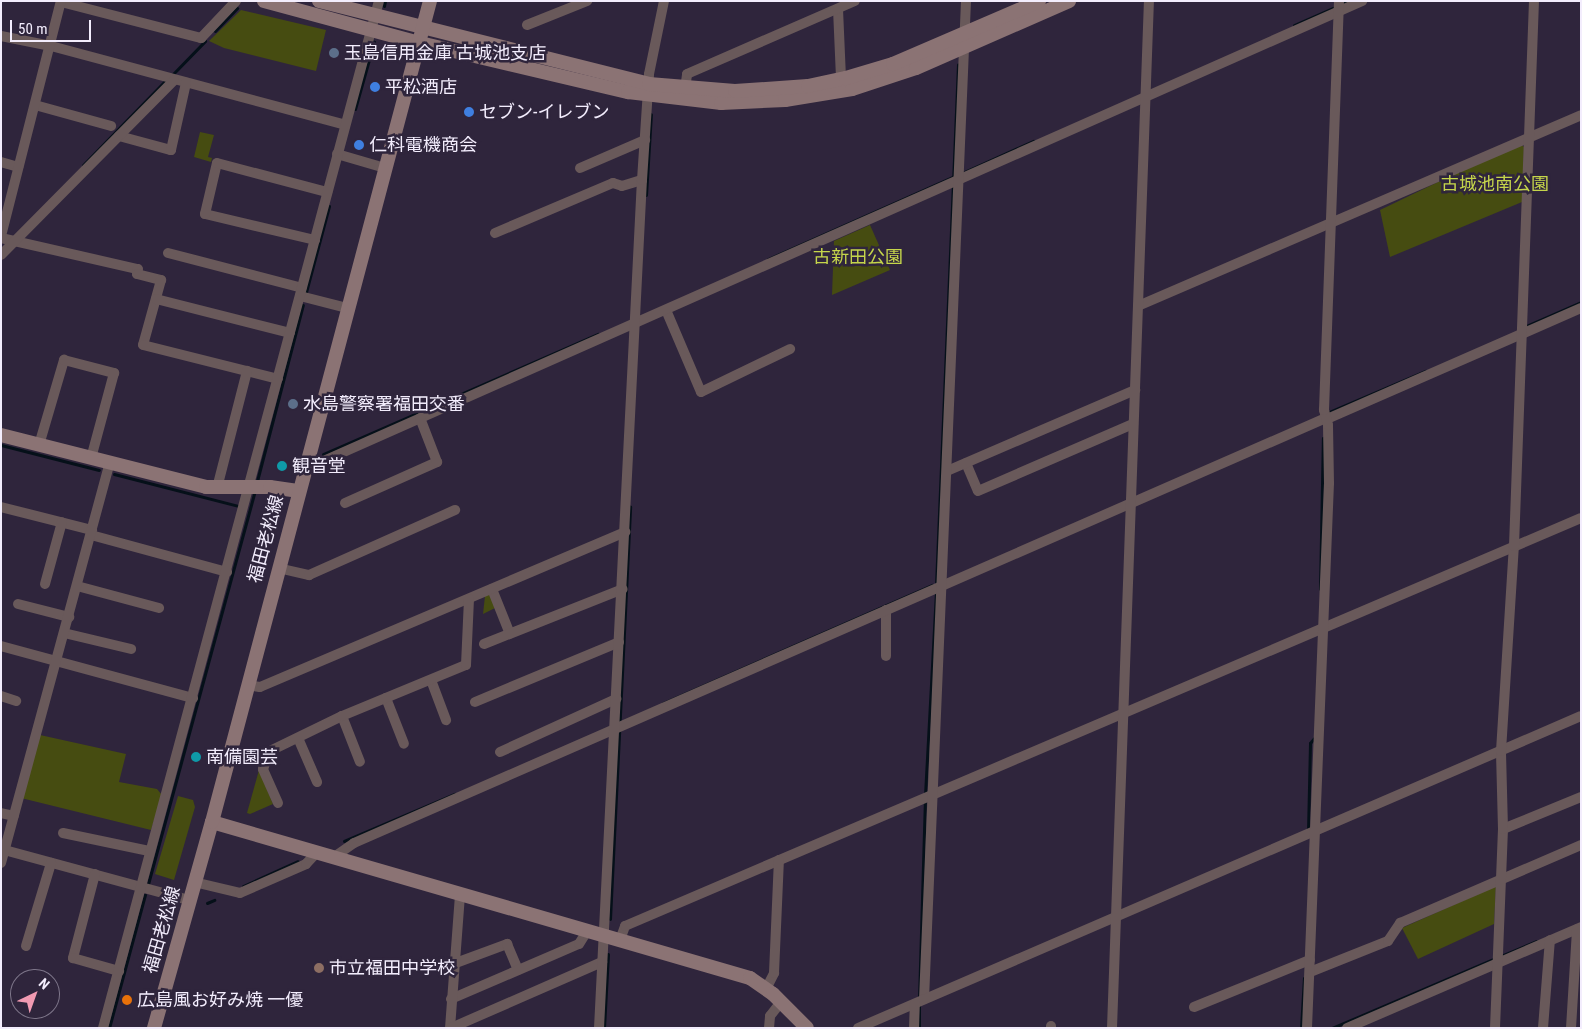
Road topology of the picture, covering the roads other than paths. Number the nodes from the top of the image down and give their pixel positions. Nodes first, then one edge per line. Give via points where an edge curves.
1 (236, 1) edge
2 (264, 1) edge
3 (319, 1) edge
4 (430, 1) edge
5 (587, 1) edge
6 (664, 1) edge
7 (855, 1) edge
8 (966, 1) edge
9 (1039, 1) edge
10 (1069, 1) edge
11 (1149, 1) edge
12 (1362, 1) edge
13 (1534, 1) edge
14 (61, 2) edge
15 (1340, 7) edge
16 (377, 8) edge
17 (838, 9) junction
18 (527, 25) dead end
19 (424, 27) junction
20 (372, 30) junction
21 (1, 36) edge
22 (964, 41) junction
23 (420, 43) junction
24 (51, 46) junction
25 (170, 79) junction
26 (841, 79) junction
27 (186, 83) junction
28 (685, 89) junction
29 (649, 90) junction
30 (1146, 94) junction
31 (35, 105) junction
32 (1581, 115) edge
33 (344, 125) junction
34 (111, 126) dead end
35 (119, 136) junction
36 (1529, 137) junction
37 (645, 140) junction
38 (337, 154) junction
39 (1, 162) edge
40 (18, 167) junction
41 (385, 168) junction
42 (580, 168) dead end
43 (642, 180) junction
44 (954, 183) junction
45 (327, 192) junction
46 (1334, 222) junction
47 (495, 233) dead end
48 (8, 238) edge
49 (315, 240) junction
50 (168, 253) dead end
51 (1, 255) edge
52 (301, 292) junction
53 (156, 299) junction
54 (1138, 306) junction
55 (348, 308) junction
56 (1581, 308) edge
57 (666, 310) junction
58 (639, 322) junction
59 (1521, 331) junction
60 (290, 333) junction
61 (790, 349) dead end
62 (247, 371) junction
63 (278, 379) junction
64 (1135, 390) junction
65 (1326, 416) junction
66 (420, 418) junction
67 (1133, 424) junction
68 (1, 435) edge
69 (39, 444) junction
70 (91, 458) junction
71 (110, 463) junction
72 (306, 463) junction
73 (966, 463) junction
74 (947, 471) junction
75 (249, 487) junction
76 (217, 488) junction
77 (298, 491) junction
78 (1129, 502) junction
79 (345, 503) dead end
80 (1, 507) edge
81 (455, 510) dead end
82 (1581, 518) edge
83 (62, 522) junction
84 (91, 532) junction
85 (626, 532) junction
86 (1514, 546) junction
87 (278, 568) junction
88 (227, 572) junction
89 (45, 584) dead end
90 (77, 586) junction
91 (939, 587) junction
92 (492, 589) junction
93 (623, 589) junction
94 (469, 599) junction
95 (18, 604) dead end
96 (159, 608) dead end
97 (886, 610) junction
98 (69, 617) junction
99 (1320, 629) junction
100 (64, 633) junction
101 (510, 634) junction
102 (619, 642) junction
103 (484, 644) dead end
104 (1, 646) edge
105 (131, 648) dead end
106 (886, 656) dead end
107 (57, 661) junction
108 (431, 680) junction
109 (247, 685) junction
110 (1, 696) edge
111 (193, 698) junction
112 (386, 698) junction
113 (616, 699) junction
114 (16, 700) dead end
115 (475, 702) dead end
116 (1124, 712) junction
117 (342, 716) junction
118 (1581, 716) edge
119 (446, 720) dead end
120 (617, 726) junction
121 (298, 738) junction
122 (404, 744) dead end
123 (1501, 751) junction
124 (500, 752) dead end
125 (360, 762) dead end
126 (317, 782) dead end
127 (928, 796) junction
128 (1581, 797) edge
129 (278, 803) dead end
130 (1, 813) edge
131 (14, 816) junction
132 (212, 822) junction
133 (1503, 829) junction
134 (63, 833) dead end
135 (1311, 833) junction
136 (1581, 845) edge
137 (3, 850) edge
138 (149, 851) junction
139 (317, 852) junction
140 (334, 857) junction
141 (779, 860) junction
142 (1, 863) edge
143 (51, 863) junction
144 (95, 874) junction
145 (1502, 878) junction
146 (194, 882) junction
147 (140, 886) junction
148 (460, 894) junction
149 (189, 900) junction
150 (1116, 914) junction
151 (1579, 928) edge
152 (587, 931) junction
153 (604, 936) junction
154 (620, 940) junction
155 (1550, 940) junction
156 (26, 946) dead end
157 (1499, 959) junction
158 (1307, 961) junction
159 (602, 962) junction
160 (453, 964) junction
161 (518, 970) junction
162 (119, 971) junction
163 (1310, 972) junction
164 (766, 989) junction
165 (451, 999) junction
166 (919, 1001) junction
167 (782, 1002) junction
168 (1194, 1007) dead end
169 (104, 1028) edge
170 (154, 1028) edge
171 (450, 1028) edge
172 (599, 1028) edge
173 (769, 1028) edge
174 (808, 1028) edge
175 (858, 1028) edge
176 (914, 1028) edge
177 (1112, 1028) edge
178 (1307, 1028) edge
179 (1347, 1028) edge
180 (1495, 1028) edge
181 (1544, 1028) edge
182 (1571, 1028) edge

1 - 14 street via 201,38
2 - 20 street
3 - 16 street
4 - 19 street, 福田老松線
5 - 18 street
6 - 29 street
7 - 17 street
8 - 22 street
9 - 22 street
10 - 22 street
11 - 30 street
12 - 15 street
13 - 36 street
14 - 24 street
15 - 30 street
15 - 46 street
16 - 19 street
16 - 20 street
17 - 26 street
17 - 28 street via 687,74
19 - 23 street, 福田老松線
19 - 29 street
20 - 23 street
20 - 33 street
21 - 24 street
22 - 26 street
22 - 29 street via 886,78 816,96 721,103
22 - 44 street
23 - 29 street
23 - 41 street, 福田老松線
24 - 25 street
24 - 31 street
25 - 27 street
25 - 35 street
26 - 28 street via 772,89
27 - 33 street
27 - 35 street via 170,150
28 - 29 street
29 - 37 street
30 - 44 street
30 - 54 street
31 - 34 street
31 - 40 street
32 - 36 street
33 - 38 street
35 - 48 street
36 - 46 street
36 - 59 street
37 - 42 street
37 - 43 street
38 - 41 street
38 - 45 street
39 - 40 street
40 - 48 street
41 - 55 street, 福田老松線
43 - 47 street via 622,186 613,183
43 - 58 street
44 - 57 street
44 - 74 street
45 - 49 street
45 - 49 street via 217,163 205,214
46 - 54 street
46 - 65 street
48 - 51 street
48 - 53 street via 138,269 136,274 161,280
49 - 52 street
50 - 52 street
52 - 55 street
52 - 60 street
53 - 60 street
53 - 62 street via 143,345
54 - 64 street
55 - 72 street, 福田老松線
56 - 59 street
57 - 58 street
57 - 61 street via 701,392
58 - 66 street
58 - 85 street
59 - 65 street
59 - 86 street
60 - 63 street
62 - 63 street
62 - 76 street
63 - 75 street
64 - 67 street
64 - 73 street
65 - 78 street
65 - 99 street via 1329,482
66 - 72 street via 319,463
66 - 79 street via 437,462
67 - 73 street via 978,491
67 - 78 street
68 - 69 street
69 - 70 street
69 - 70 street via 64,360 114,372
70 - 71 street
71 - 76 street
71 - 84 street
72 - 77 street, 福田老松線
73 - 74 street
74 - 91 street
75 - 76 street
75 - 77 street
75 - 88 street
77 - 87 street, 福田老松線
78 - 91 street
78 - 116 street
80 - 83 street
81 - 87 street via 309,575
82 - 86 street
83 - 84 street
83 - 89 street
84 - 88 street
84 - 90 street
85 - 92 street
85 - 93 street
86 - 99 street
86 - 123 street
87 - 109 street, 福田老松線
88 - 111 street
90 - 96 street
90 - 98 street
91 - 97 street
91 - 127 street
92 - 94 street
92 - 101 street
93 - 101 street
93 - 102 street
94 - 108 street via 466,665
94 - 109 street via 260,687
95 - 98 street
97 - 106 street
97 - 120 street
98 - 100 street
99 - 116 street
99 - 135 street
100 - 105 street
100 - 107 street
101 - 103 street
102 - 113 street
102 - 115 street
104 - 107 street
107 - 111 street
107 - 131 street
108 - 112 street
108 - 119 street
109 - 132 street, 福田老松線
110 - 114 street
111 - 138 street
112 - 117 street
112 - 122 street
113 - 120 street
113 - 124 street
116 - 127 street
116 - 150 street
117 - 121 street
117 - 125 street
118 - 123 street
120 - 140 street via 354,843
120 - 153 street
121 - 126 street
121 - 129 street via 270,751 263,769
123 - 133 street
123 - 135 street
127 - 141 street
127 - 166 street
128 - 133 street
130 - 131 street
131 - 137 street
132 - 139 street
132 - 146 street, 福田老松線
133 - 145 street
134 - 138 street
135 - 150 street
135 - 158 street
136 - 145 street
137 - 142 street
137 - 143 street
138 - 147 street
139 - 140 street
139 - 146 street via 306,864 240,893
140 - 148 street
141 - 154 street via 625,926
141 - 164 street via 774,973
143 - 144 street
143 - 156 street
144 - 147 street
144 - 162 street via 73,958
145 - 157 street
145 - 163 street via 1400,923 1388,941
146 - 149 street, 福田老松線
147 - 149 street
147 - 162 street
148 - 152 street
148 - 160 street
149 - 170 street, 福田老松線
150 - 166 street
150 - 177 street
151 - 155 street
151 - 182 street
152 - 153 street
152 - 161 street via 579,944
153 - 154 street
153 - 159 street
154 - 164 street via 750,978
155 - 157 street
155 - 181 street
157 - 179 street
157 - 180 street
158 - 163 street
158 - 168 street
159 - 171 street
159 - 172 street
160 - 161 street via 507,944
160 - 165 street
161 - 165 street
162 - 169 street
163 - 178 street
164 - 167 street
165 - 171 street
166 - 175 street
166 - 176 street
167 - 173 street via 770,1016
167 - 174 street

